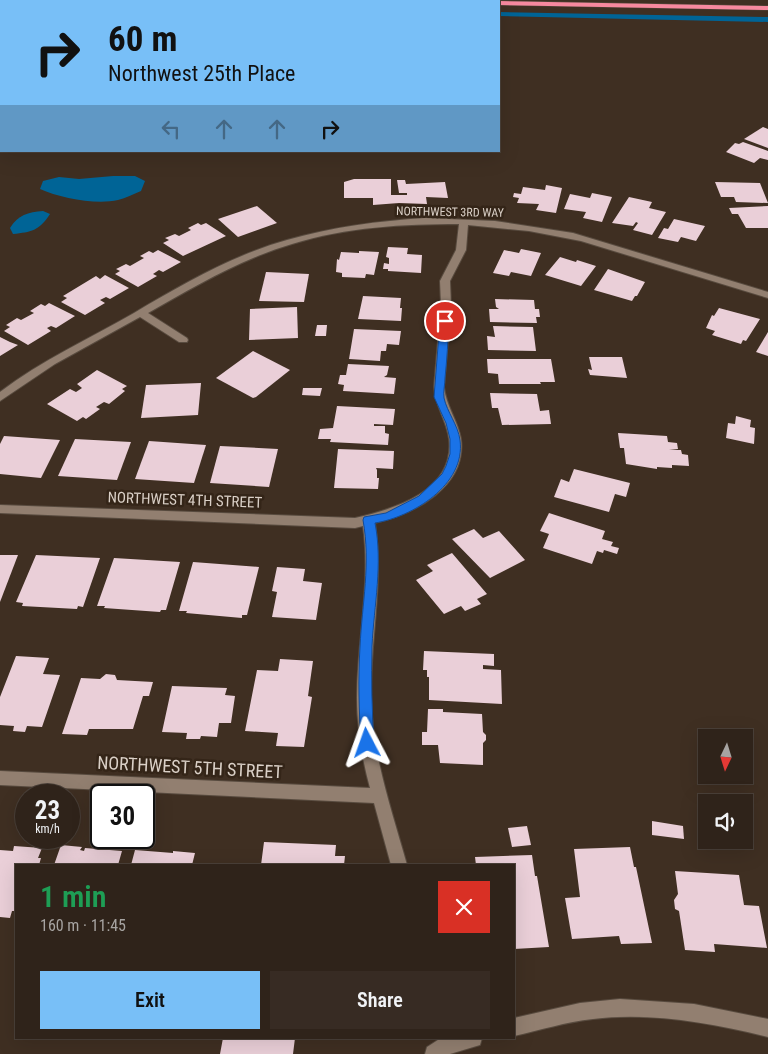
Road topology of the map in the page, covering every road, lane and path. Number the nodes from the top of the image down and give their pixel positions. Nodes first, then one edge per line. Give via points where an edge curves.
1 (760, 0) edge
2 (768, 0) edge
3 (500, 3) edge
4 (768, 8) edge
5 (464, 222) junction
6 (768, 295) edge
7 (140, 314) junction
8 (183, 340) dead end
9 (0, 397) edge
10 (0, 509) edge
11 (368, 520) junction
12 (0, 778) edge
13 (378, 796) junction
14 (399, 864) edge
15 (515, 1027) edge
16 (768, 1028) edge
17 (469, 1039) edge
18 (442, 1045) edge

1 - 2 highway
3 - 4 highway
5 - 6 street, NORTHWEST 3RD WAY via 564,234
5 - 7 street, NORTHWEST 3RD WAY via 394,222 347,228 290,242 241,260
5 - 11 street, NORTHWEST 4TH STREET via 461,250 445,281 439,387 439,397 451,423 456,454 446,477 423,499 388,517
7 - 8 street
7 - 9 street, NORTHWEST 3RD WAY via 75,347
10 - 11 street, NORTHWEST 4TH STREET via 355,523
11 - 13 street via 374,563 364,699 367,743
12 - 13 street, NORTHWEST 5TH STREET
13 - 14 street
15 - 16 street via 558,1016 618,1008 674,1009
17 - 18 street

